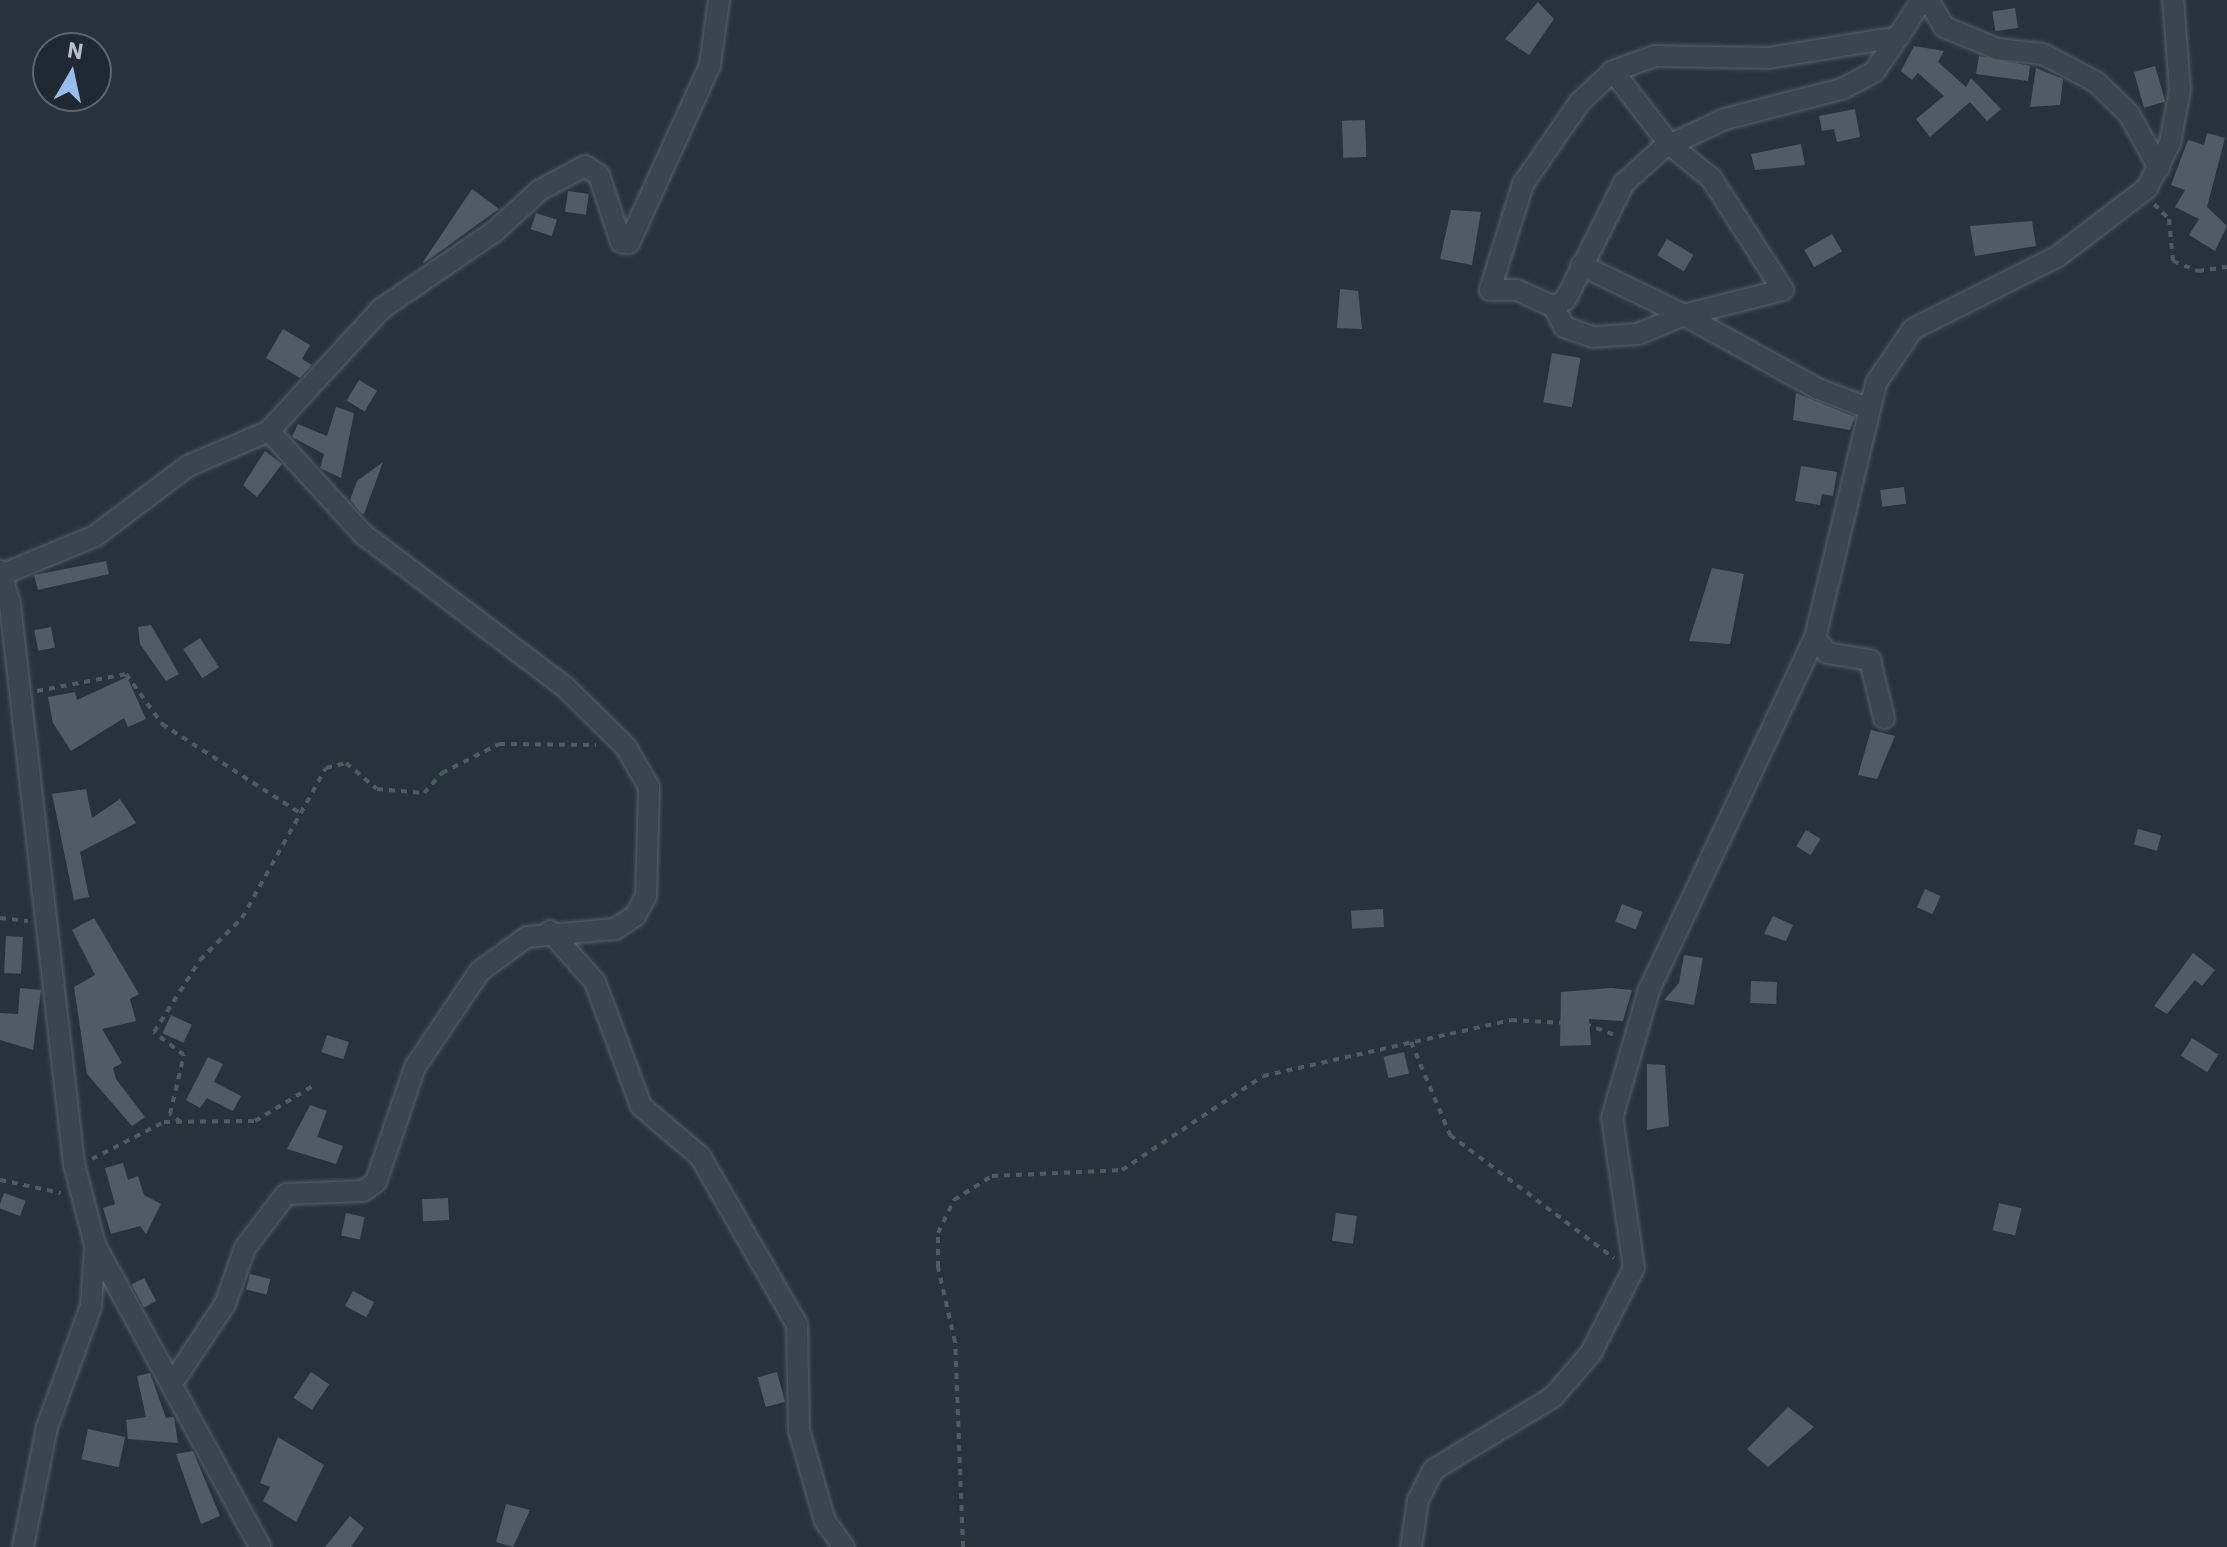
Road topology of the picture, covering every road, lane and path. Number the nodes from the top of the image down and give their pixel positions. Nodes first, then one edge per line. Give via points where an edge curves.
1 (719, 0) edge
2 (1925, 0) edge
3 (2173, 0) edge
4 (1898, 37) junction
5 (1613, 71) junction
6 (1670, 145) junction
7 (2159, 168) junction
8 (2147, 188) junction
9 (1581, 265) junction
10 (2227, 267) edge
11 (1554, 307) junction
12 (1684, 315) junction
13 (1868, 408) junction
14 (269, 431) junction
15 (0, 573) edge
16 (1815, 638) junction
17 (19, 691) junction
18 (1884, 718) dead end
19 (626, 747) junction
20 (300, 813) junction
21 (0, 918) edge
22 (47, 922) junction
23 (550, 931) junction
24 (1633, 1041) junction
25 (1411, 1042) junction
26 (316, 1084) dead end
27 (181, 1122) junction
28 (74, 1164) junction
29 (0, 1180) edge
30 (83, 1198) junction
31 (95, 1245) junction
32 (1634, 1268) junction
33 (173, 1382) junction
34 (23, 1547) edge
35 (260, 1547) edge
36 (844, 1547) edge
37 (963, 1547) edge
38 (1411, 1547) edge

1 - 14 street via 710,65 629,243 621,242 599,175 585,166 540,190 494,232 381,309
2 - 4 street
2 - 7 street via 1944,27 1998,49 2043,54 2096,82 2129,114
3 - 7 street via 2180,90
4 - 5 street via 1768,58 1655,56
4 - 6 street via 1874,72 1842,89 1725,119
5 - 6 street
5 - 11 street via 1580,102 1523,184 1490,290 1517,290
6 - 9 street via 1624,183
6 - 12 street via 1711,178 1783,290
7 - 8 street
8 - 10 path via 2169,219 2173,261 2198,271
8 - 13 street via 2057,257 1913,329 1896,344
9 - 11 street
9 - 12 street
11 - 12 street via 1564,327 1593,337 1638,334
12 - 13 street via 1818,389
13 - 16 street
14 - 15 street via 188,466 95,536
14 - 19 street via 364,535 565,687
15 - 17 street
16 - 18 street via 1827,653 1870,660
16 - 24 street via 1741,785 1649,990
17 - 20 path via 126,674 162,724
17 - 22 street
19 - 20 path via 499,744 442,773 424,793 377,789 337,763
19 - 23 street via 649,787 646,896 635,916 615,929 594,935
20 - 27 path via 242,918 200,960 154,1032 184,1055 170,1114
21 - 22 path
22 - 28 street
23 - 33 street via 505,947 432,1040 415,1067 376,1182 363,1191 286,1194 245,1248 225,1304
23 - 36 street via 595,982 641,1106 700,1156 797,1325 799,1430 825,1521
24 - 25 path via 1585,1024 1511,1020
24 - 32 street via 1612,1118
25 - 32 path via 1450,1135 1552,1216
25 - 37 path via 1271,1080 1263,1076 1122,1170 992,1176 954,1200 938,1233 938,1267 955,1342
26 - 27 path via 255,1121
27 - 28 path via 164,1122
28 - 30 street
29 - 30 path
30 - 31 street
31 - 33 street via 133,1325
31 - 34 street via 91,1306 47,1427
32 - 38 street via 1591,1353 1553,1397 1433,1470 1418,1500
33 - 35 street

